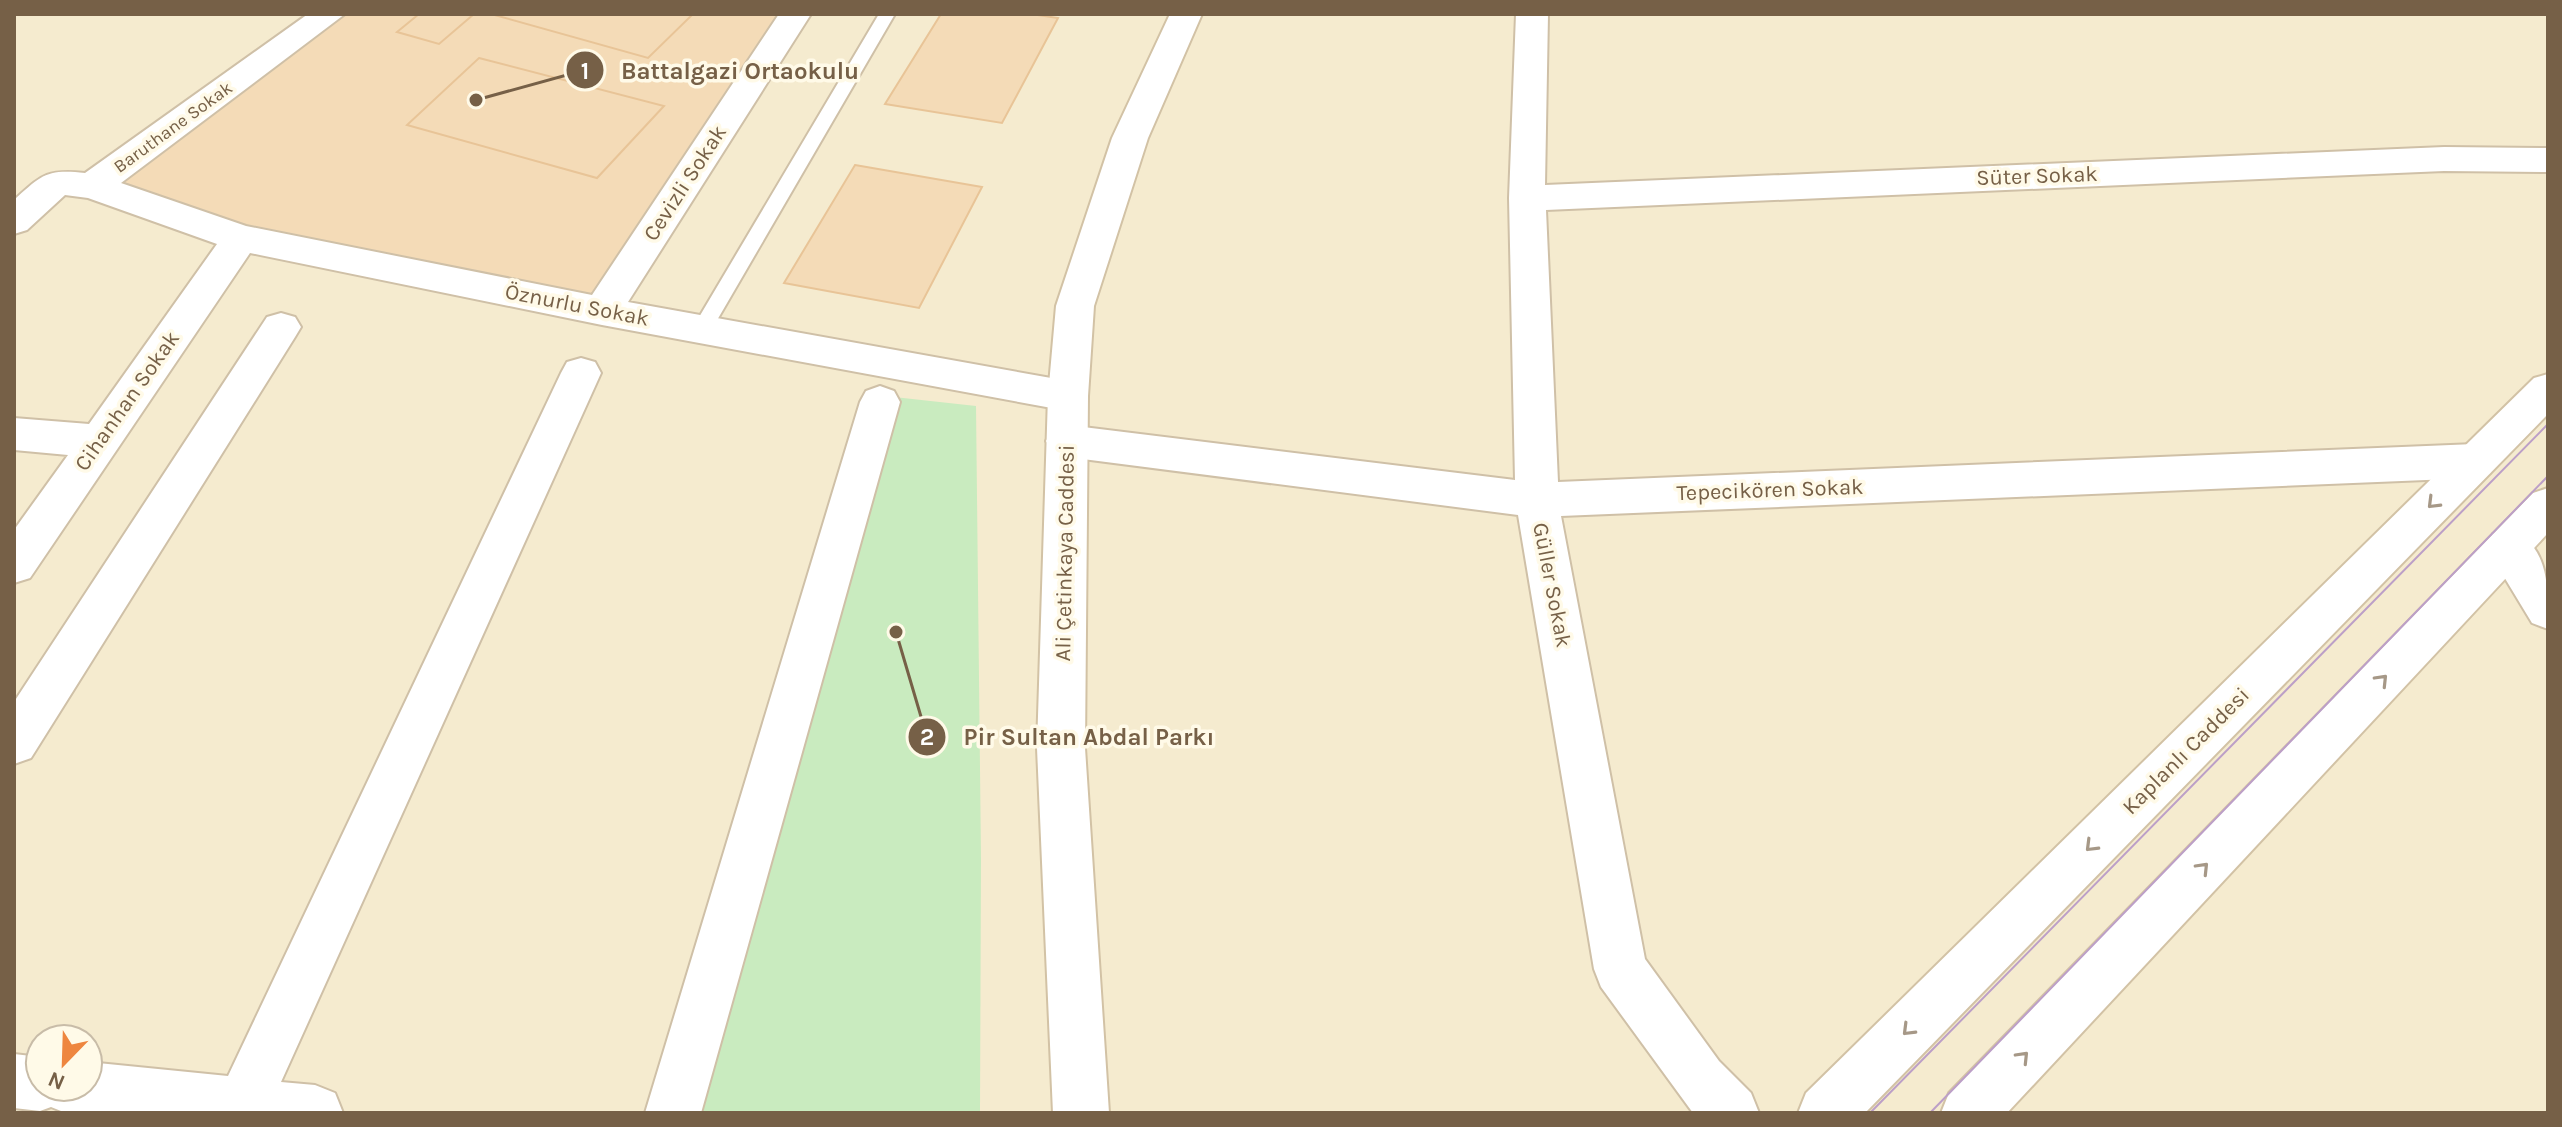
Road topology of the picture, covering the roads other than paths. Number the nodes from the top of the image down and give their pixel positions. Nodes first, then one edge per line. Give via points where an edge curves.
1 (329, 14) edge
2 (795, 14) edge
3 (887, 14) edge
4 (1186, 14) edge
5 (1532, 14) edge
6 (2548, 160) edge
7 (92, 186) junction
8 (1527, 198) junction
9 (14, 221) edge
10 (241, 238) junction
11 (602, 311) junction
12 (281, 327) dead end
13 (702, 329) junction
14 (581, 373) dead end
15 (2548, 389) edge
16 (1068, 396) junction
17 (880, 402) dead end
18 (14, 434) edge
19 (99, 441) junction
20 (1067, 441) junction
21 (2475, 461) junction
22 (1537, 500) junction
23 (2548, 505) edge
24 (2508, 547) junction
25 (14, 565) edge
26 (2548, 610) edge
27 (14, 743) edge
28 (104, 1092) edge
29 (241, 1110) edge
30 (315, 1113) edge
31 (673, 1113) edge
32 (1081, 1113) edge
33 (1731, 1113) edge
34 (1826, 1113) edge
35 (1969, 1113) edge

1 - 7 street, Baruthane Sokak
2 - 11 street, Cevizli Sokak
3 - 13 lane
4 - 16 street, Ali Çetinkaya Caddesi via 1130,138 1075,306
5 - 8 street, Güller Sokak
6 - 8 street, Süter Sokak via 2444,159
7 - 9 street, Baruthane Sokak via 57,182
7 - 10 street, Öznurlu Sokak
8 - 22 street, Güller Sokak
10 - 11 street, Öznurlu Sokak
10 - 19 street, Cihanhan Sokak
11 - 13 street, Öznurlu Sokak
12 - 27 street
13 - 16 street, Öznurlu Sokak
14 - 29 street
15 - 21 street, Kaplanlı Caddesi
16 - 20 street, Ali Çetinkaya Caddesi
17 - 31 street
18 - 19 street
19 - 25 street, Cihanhan Sokak
20 - 22 street, Tepecikören Sokak
20 - 32 street, Ali Çetinkaya Caddesi via 1061,748
21 - 22 street, Tepecikören Sokak
21 -> 34 street, Kaplanlı Caddesi
22 - 33 street, Güller Sokak via 1620,969 1700,1080
23 - 24 street
24 - 26 street
35 -> 24 street
28 - 29 street
29 - 30 street

